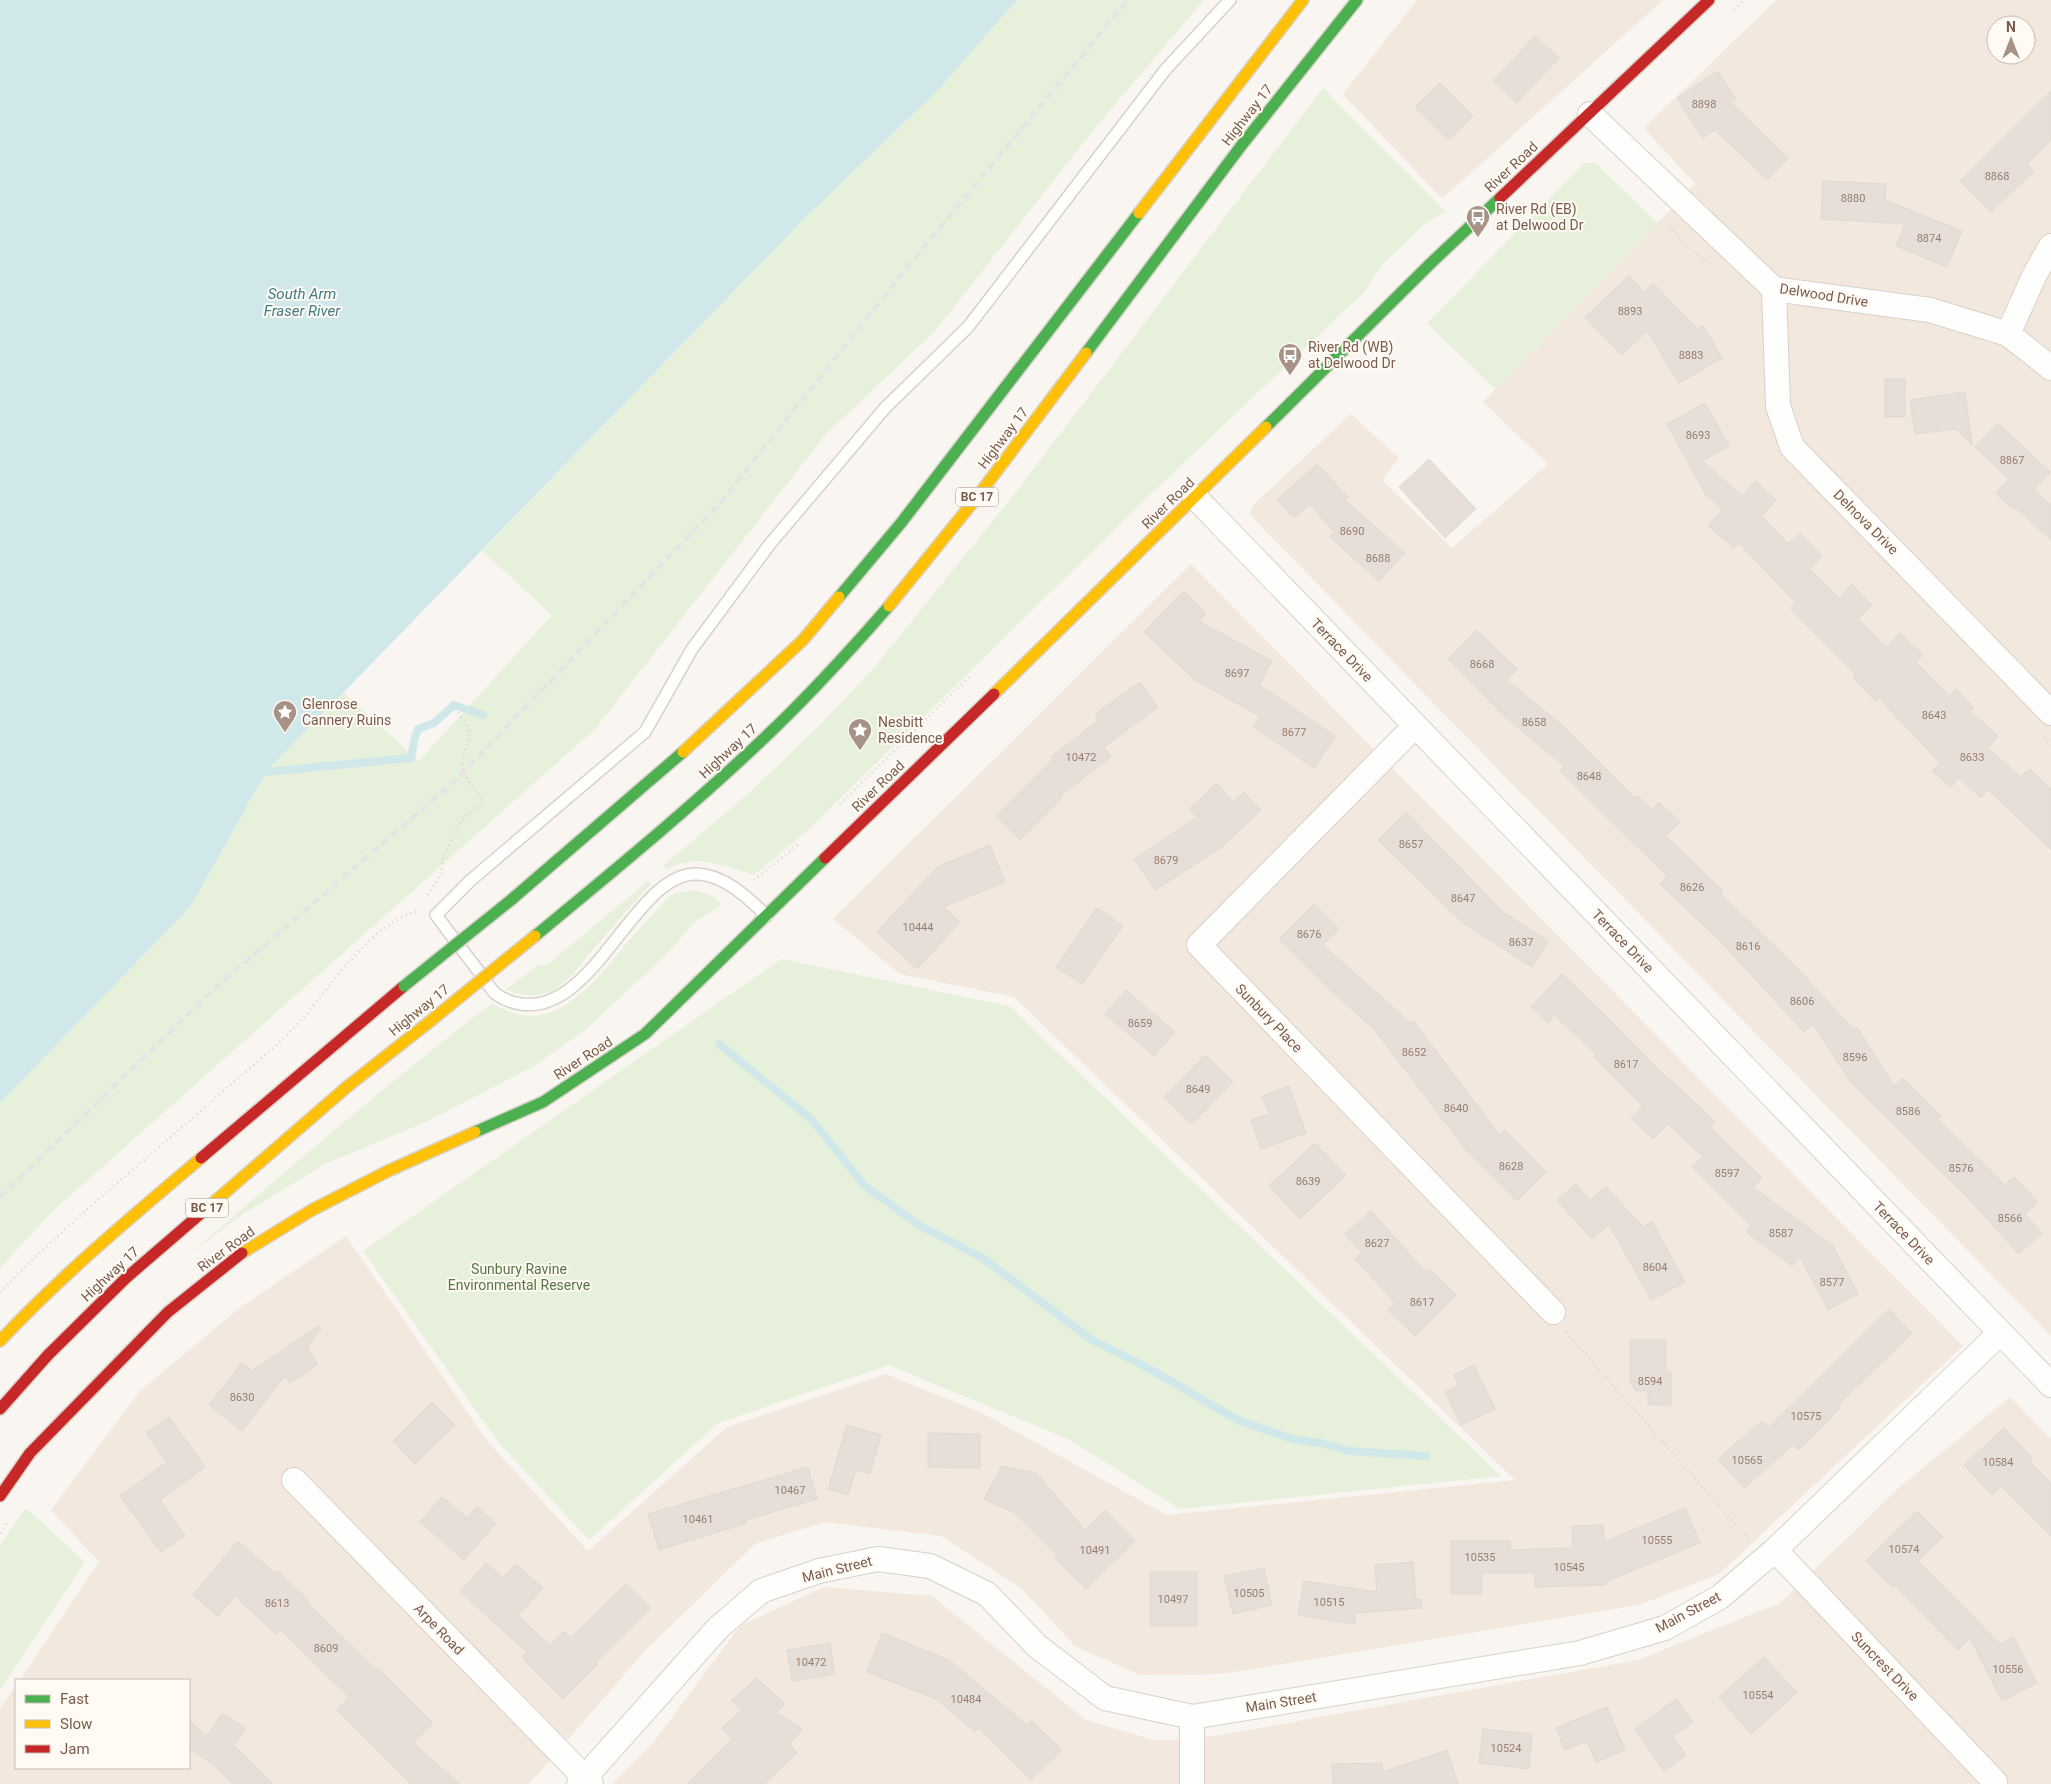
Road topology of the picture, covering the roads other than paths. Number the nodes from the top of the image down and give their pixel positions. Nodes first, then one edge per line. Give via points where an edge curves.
1 (1230, 0) edge
2 (1303, 0) edge
3 (1357, 0) edge
4 (1709, 0) edge
5 (1590, 114) junction
6 (2051, 246) edge
7 (1774, 289) junction
8 (2008, 334) junction
9 (2051, 368) edge
10 (1194, 497) junction
11 (2051, 713) edge
12 (1416, 726) junction
13 (768, 916) junction
14 (1553, 1312) road end
15 (2000, 1333) junction
16 (0, 1341) edge
17 (2051, 1385) edge
18 (0, 1409) edge
19 (294, 1480) dead end
20 (0, 1496) edge
21 (1770, 1554) junction
22 (1192, 1717) junction
23 (585, 1782) edge
24 (1995, 1783) edge
25 (1192, 1784) edge

1 - 13 lane via 1166,69 968,327 884,408 770,544 692,649 644,732 436,915 495,994 531,1006 552,1001 580,980 657,892 676,878 696,874 713,877 739,891
2 - 16 main road, Highway 17, bridge via 901,523 803,640 659,774 90,1252
3 - 18 main road, Highway 17 / BC 17, bridge via 938,547 837,664 763,740 687,810 348,1086 126,1278 48,1355
4 - 5 main road, River Road
5 - 7 street, Delwood Drive
5 - 10 main road, River Road via 1431,263
6 - 8 street
7 - 8 street, Delwood Drive via 1930,310
7 - 11 street, Delnova Drive via 1778,406 1792,447
8 - 9 street, Delwood Drive
10 - 12 street, Terrace Drive
10 - 13 main road, River Road
12 - 14 street, Sunbury Place via 1199,945
12 - 15 street, Terrace Drive
13 - 20 main road, River Road via 645,1034 598,1067 543,1102 388,1171 312,1210 245,1251 168,1312 30,1453
15 - 17 street, Terrace Drive
15 - 21 street, Main Street
19 - 23 street, Arpe Road
21 - 22 street, Main Street via 1720,1597 1665,1628 1580,1653
21 - 24 street, Suncrest Drive
22 - 23 street, Main Street via 1105,1698 1037,1646 987,1594 930,1566 878,1559 819,1571 761,1591 718,1628
22 - 25 street

